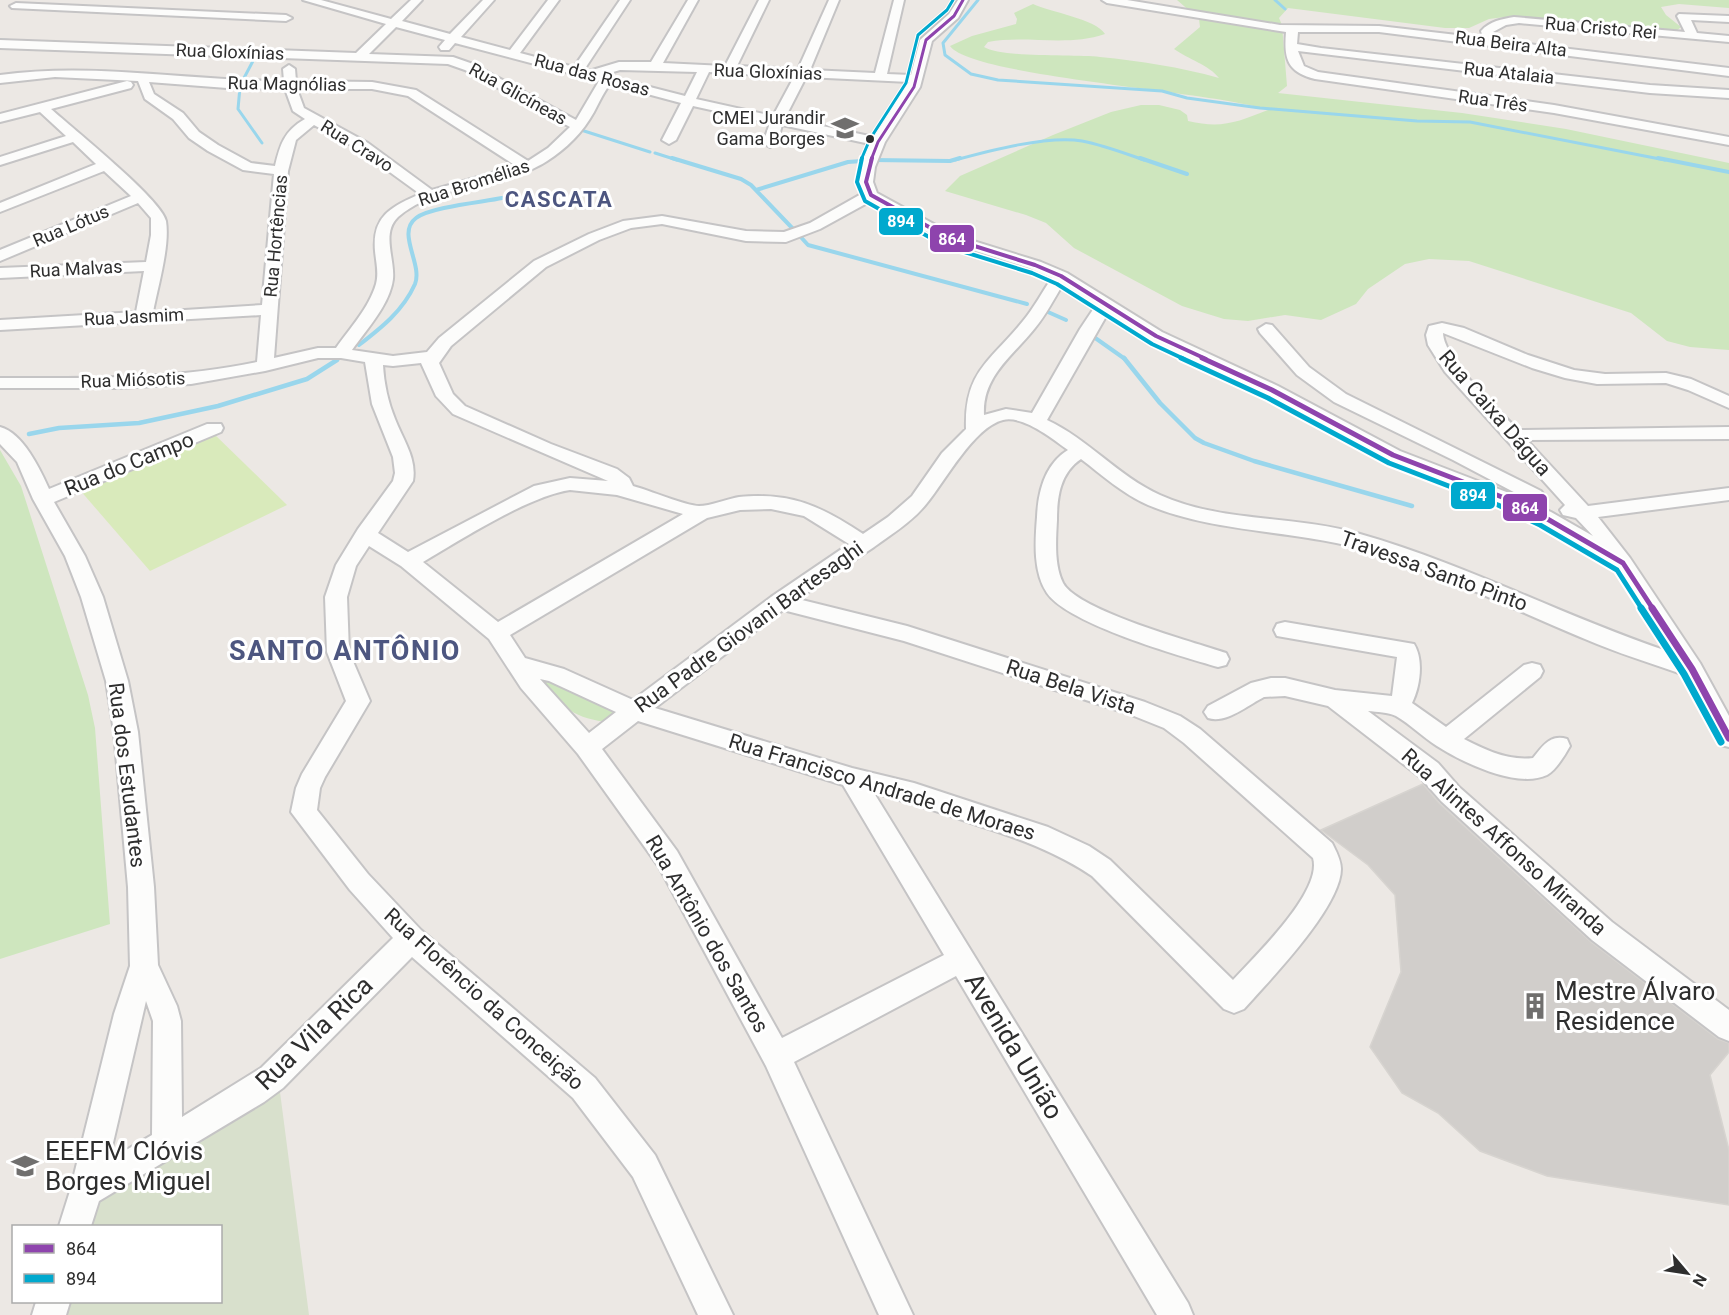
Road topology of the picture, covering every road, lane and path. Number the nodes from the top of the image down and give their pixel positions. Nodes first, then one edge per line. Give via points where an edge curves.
1 (308, 0) edge
2 (417, 0) edge
3 (489, 0) edge
4 (554, 0) edge
5 (625, 0) edge
6 (693, 0) edge
7 (764, 0) edge
8 (834, 0) edge
9 (899, 0) edge
10 (963, 0) edge
11 (1107, 0) edge
12 (17, 6) edge
13 (286, 18) dead end
14 (1729, 19) edge
15 (396, 22) junction
16 (1292, 29) junction
17 (1694, 36) junction
18 (454, 38) junction
19 (1729, 39) edge
20 (1490, 41) junction
21 (0, 44) edge
22 (1290, 46) junction
23 (513, 54) junction
24 (288, 55) junction
25 (359, 57) junction
26 (434, 59) junction
27 (460, 63) joint
28 (655, 66) junction
29 (705, 69) junction
30 (729, 70) junction
31 (1729, 72) edge
32 (583, 73) junction
33 (803, 73) junction
34 (880, 77) junction
35 (0, 79) edge
36 (917, 79) junction
37 (143, 80) junction
38 (607, 80) junction
39 (290, 85) junction
40 (1729, 94) edge
41 (687, 101) junction
42 (42, 106) junction
43 (0, 118) edge
44 (313, 120) junction
45 (777, 121) junction
46 (577, 126) junction
47 (76, 137) junction
48 (669, 140) dead end
49 (1729, 141) edge
50 (878, 142) junction
51 (770, 143) dead end
52 (0, 161) edge
53 (105, 165) junction
54 (527, 167) junction
55 (281, 171) junction
56 (430, 195) junction
57 (871, 195) junction
58 (141, 197) junction
59 (0, 208) edge
60 (0, 256) edge
61 (153, 266) junction
62 (0, 273) edge
63 (1061, 276) junction
64 (1106, 303) junction
65 (269, 310) junction
66 (144, 316) junction
67 (0, 325) edge
68 (1266, 329) dead end
69 (341, 353) junction
70 (432, 357) junction
71 (374, 359) junction
72 (265, 366) junction
73 (0, 383) edge
74 (1729, 403) edge
75 (1036, 422) junction
76 (214, 428) dead end
77 (975, 430) junction
78 (0, 433) edge
79 (1729, 434) edge
80 (1511, 436) junction
81 (1080, 450) junction
82 (625, 492) junction
83 (1729, 494) edge
84 (43, 499) junction
85 (1574, 511) junction
86 (700, 513) junction
87 (365, 534) junction
88 (863, 544) junction
89 (408, 561) junction
90 (1623, 563) junction
91 (779, 602) junction
92 (1285, 630) dead end
93 (497, 633) junction
94 (1218, 659) dead end
95 (517, 664) junction
96 (1692, 669) junction
97 (1532, 671) dead end
98 (1335, 699) junction
99 (1399, 706) junction
100 (635, 711) junction
101 (1216, 712) dead end
102 (1729, 738) edge
103 (1446, 740) junction
104 (1558, 746) dead end
105 (586, 747) junction
106 (852, 778) junction
107 (411, 939) junction
108 (962, 959) junction
109 (144, 966) junction
110 (1234, 1000) joint
111 (1729, 1027) edge
112 (776, 1056) junction
113 (167, 1142) junction
114 (86, 1191) junction
115 (76, 1225) edge
116 (716, 1315) edge
117 (896, 1315) edge
118 (1176, 1315) edge

1 - 15 street, Rua das Rosas
2 - 15 street
3 - 18 street
4 - 23 street
5 - 32 street
6 - 28 street
7 - 30 street
8 - 33 street
9 - 34 street
10 - 36 street via 954,16 926,40
11 - 16 street, Rua Beira Alta
12 - 13 street
14 - 17 street via 1682,17
15 - 18 street, Rua das Rosas
15 - 25 street
16 - 20 street, Rua Beira Alta via 1379,29
16 - 22 street
17 - 19 street, Rua Cristo Rei
17 - 20 street, Rua Cristo Rei via 1519,20 1493,26 1487,31
18 - 23 street, Rua das Rosas
18 - 26 street
20 - 31 street, Rua Beira Alta
21 - 24 street, Rua Gloxínias via 273,50
22 - 40 street, Rua Atalaia via 1650,89
22 - 49 street, Rua Três via 1298,67 1322,77 1554,109
23 - 32 street, Rua das Rosas
24 - 25 street, Rua Gloxínias
24 - 39 street, Rua Cravo
25 - 26 street, Rua Gloxínias
26 - 27 street, Rua Gloxínias
27 - 46 street, Rua Glicíneas
28 - 29 street, Rua Gloxínias
28 - 32 street, Rua Gloxínias via 619,66
29 - 30 street, Rua Gloxínias
29 - 41 street
30 - 33 street, Rua Gloxínias
32 - 38 street, Rua das Rosas
33 - 34 street, Rua Gloxínias
33 - 45 street
34 - 36 street, Rua Gloxínias
35 - 37 street, Rua Magnólias via 24,74 67,74
36 - 50 street
37 - 39 street, Rua Magnólias
37 - 42 street
37 - 55 street via 149,96 213,148 248,167
38 - 41 street, Rua das Rosas
38 - 46 street, Rua Bromélias
39 - 44 street, Rua Cravo via 295,105
39 - 54 street, Rua Magnólias via 365,85 406,91
41 - 45 street, Rua das Rosas
41 - 48 street
42 - 43 street
42 - 47 street
44 - 55 street, Rua Hortências via 290,136
44 - 56 street, Rua Cravo via 363,146
45 - 50 street, Rua das Rosas
45 - 51 street
46 - 54 street, Rua Bromélias via 547,157
47 - 52 street
47 - 53 street
50 - 57 street via 866,182
53 - 58 street
53 - 59 street
54 - 56 street, Rua Bromélias
55 - 65 street, Rua Hortências
56 - 69 street, Rua Bromélias via 400,208 384,226 383,288
57 - 63 street via 949,238
57 - 70 street via 786,237 746,236 662,220 628,224 540,264
58 - 60 street, Rua Lótus
58 - 61 street via 160,225
61 - 62 street, Rua Malvas
61 - 66 street
63 - 64 street
63 - 77 street via 1030,323 988,368 978,386 973,409
64 - 75 street
64 - 90 street via 1156,336 1272,390 1374,445 1544,517
65 - 66 street, Rua Jasmim
65 - 72 street, Rua Hortências
66 - 67 street, Rua Jasmim
68 - 85 street via 1303,371 1340,398 1509,483
69 - 71 street
69 - 72 street via 318,353
70 - 71 street via 409,361
70 - 82 street via 430,363 445,396 459,410 610,473 622,482
71 - 87 street, Rua Florêncio da Conceição via 379,395 406,473
72 - 73 street, Rua Miósotis via 191,379
74 - 80 street, Rua Caixa Dágua via 1673,379 1588,378 1556,370 1458,332 1435,330 1441,355
75 - 77 street, Travessa Santo Pinto via 1018,415 1000,415
75 - 81 street, Travessa Santo Pinto
76 - 84 street, Rua do Campo
77 - 88 street, Rua Padre Giovani Bartesaghi via 911,507
78 - 84 street, Rua dos Estudantes via 26,460
79 - 80 street via 1571,432
80 - 85 street, Rua Caixa Dágua
81 - 94 street via 1065,459 1048,495 1047,562 1060,596 1109,621
81 - 96 street, Travessa Santo Pinto via 1151,499 1172,507 1204,516 1353,538
82 - 86 street
82 - 89 street via 589,485 554,486 538,491
83 - 85 street
84 - 109 street, Rua dos Estudantes via 75,556 92,597 117,681 138,851
85 - 90 street, Rua Caixa Dágua
86 - 88 street via 736,504 797,506
86 - 93 street
87 - 89 street, Rua Antônio dos Santos
87 - 107 street, Rua Florêncio da Conceição via 346,565 336,597 338,652 358,701 314,774 304,812 359,882
88 - 91 street, Rua Padre Giovani Bartesaghi
89 - 93 street, Rua Antônio dos Santos
90 - 96 street, Rua Caixa Dágua
91 - 100 street, Rua Padre Giovani Bartesaghi
91 - 110 street, Rua Bela Vista via 907,634 1137,708 1172,722 1248,783 1323,851 1329,865 1321,893
92 - 99 street via 1406,650 1406,692
93 - 95 street, Rua Antônio dos Santos
95 - 100 street, Rua Francisco Andrade de Moraes via 556,675
95 - 105 street, Rua Antônio dos Santos
96 - 102 street
97 - 103 street
98 - 99 street, Rua Alintes Affonso Miranda
98 - 101 street via 1271,687
98 - 111 street, Rua Alintes Affonso Miranda via 1429,770 1450,794 1602,931
99 - 103 street, Rua Alintes Affonso Miranda
100 - 105 street, Rua Padre Giovani Bartesaghi
100 - 106 street, Rua Francisco Andrade de Moraes
103 - 104 street, Rua Alintes Affonso Miranda via 1486,761 1522,769 1540,767
105 - 112 street, Rua Antônio dos Santos via 668,859
106 - 108 street, Avenida União
106 - 110 street, Rua Francisco Andrade de Moraes via 925,797 1048,838 1080,854 1101,868
107 - 113 street, Rua Vila Rica via 272,1078
107 - 116 street, Rua Florêncio da Conceição via 584,1088 644,1166
108 - 112 street
108 - 118 street, Avenida União
109 - 113 street, Rua dos Estudantes via 167,1021
109 - 114 street, Rua dos Estudantes via 128,1014
112 - 117 street, Rua Antônio dos Santos
113 - 114 street, Rua Vila Rica
114 - 115 street, Rua dos Estudantes

